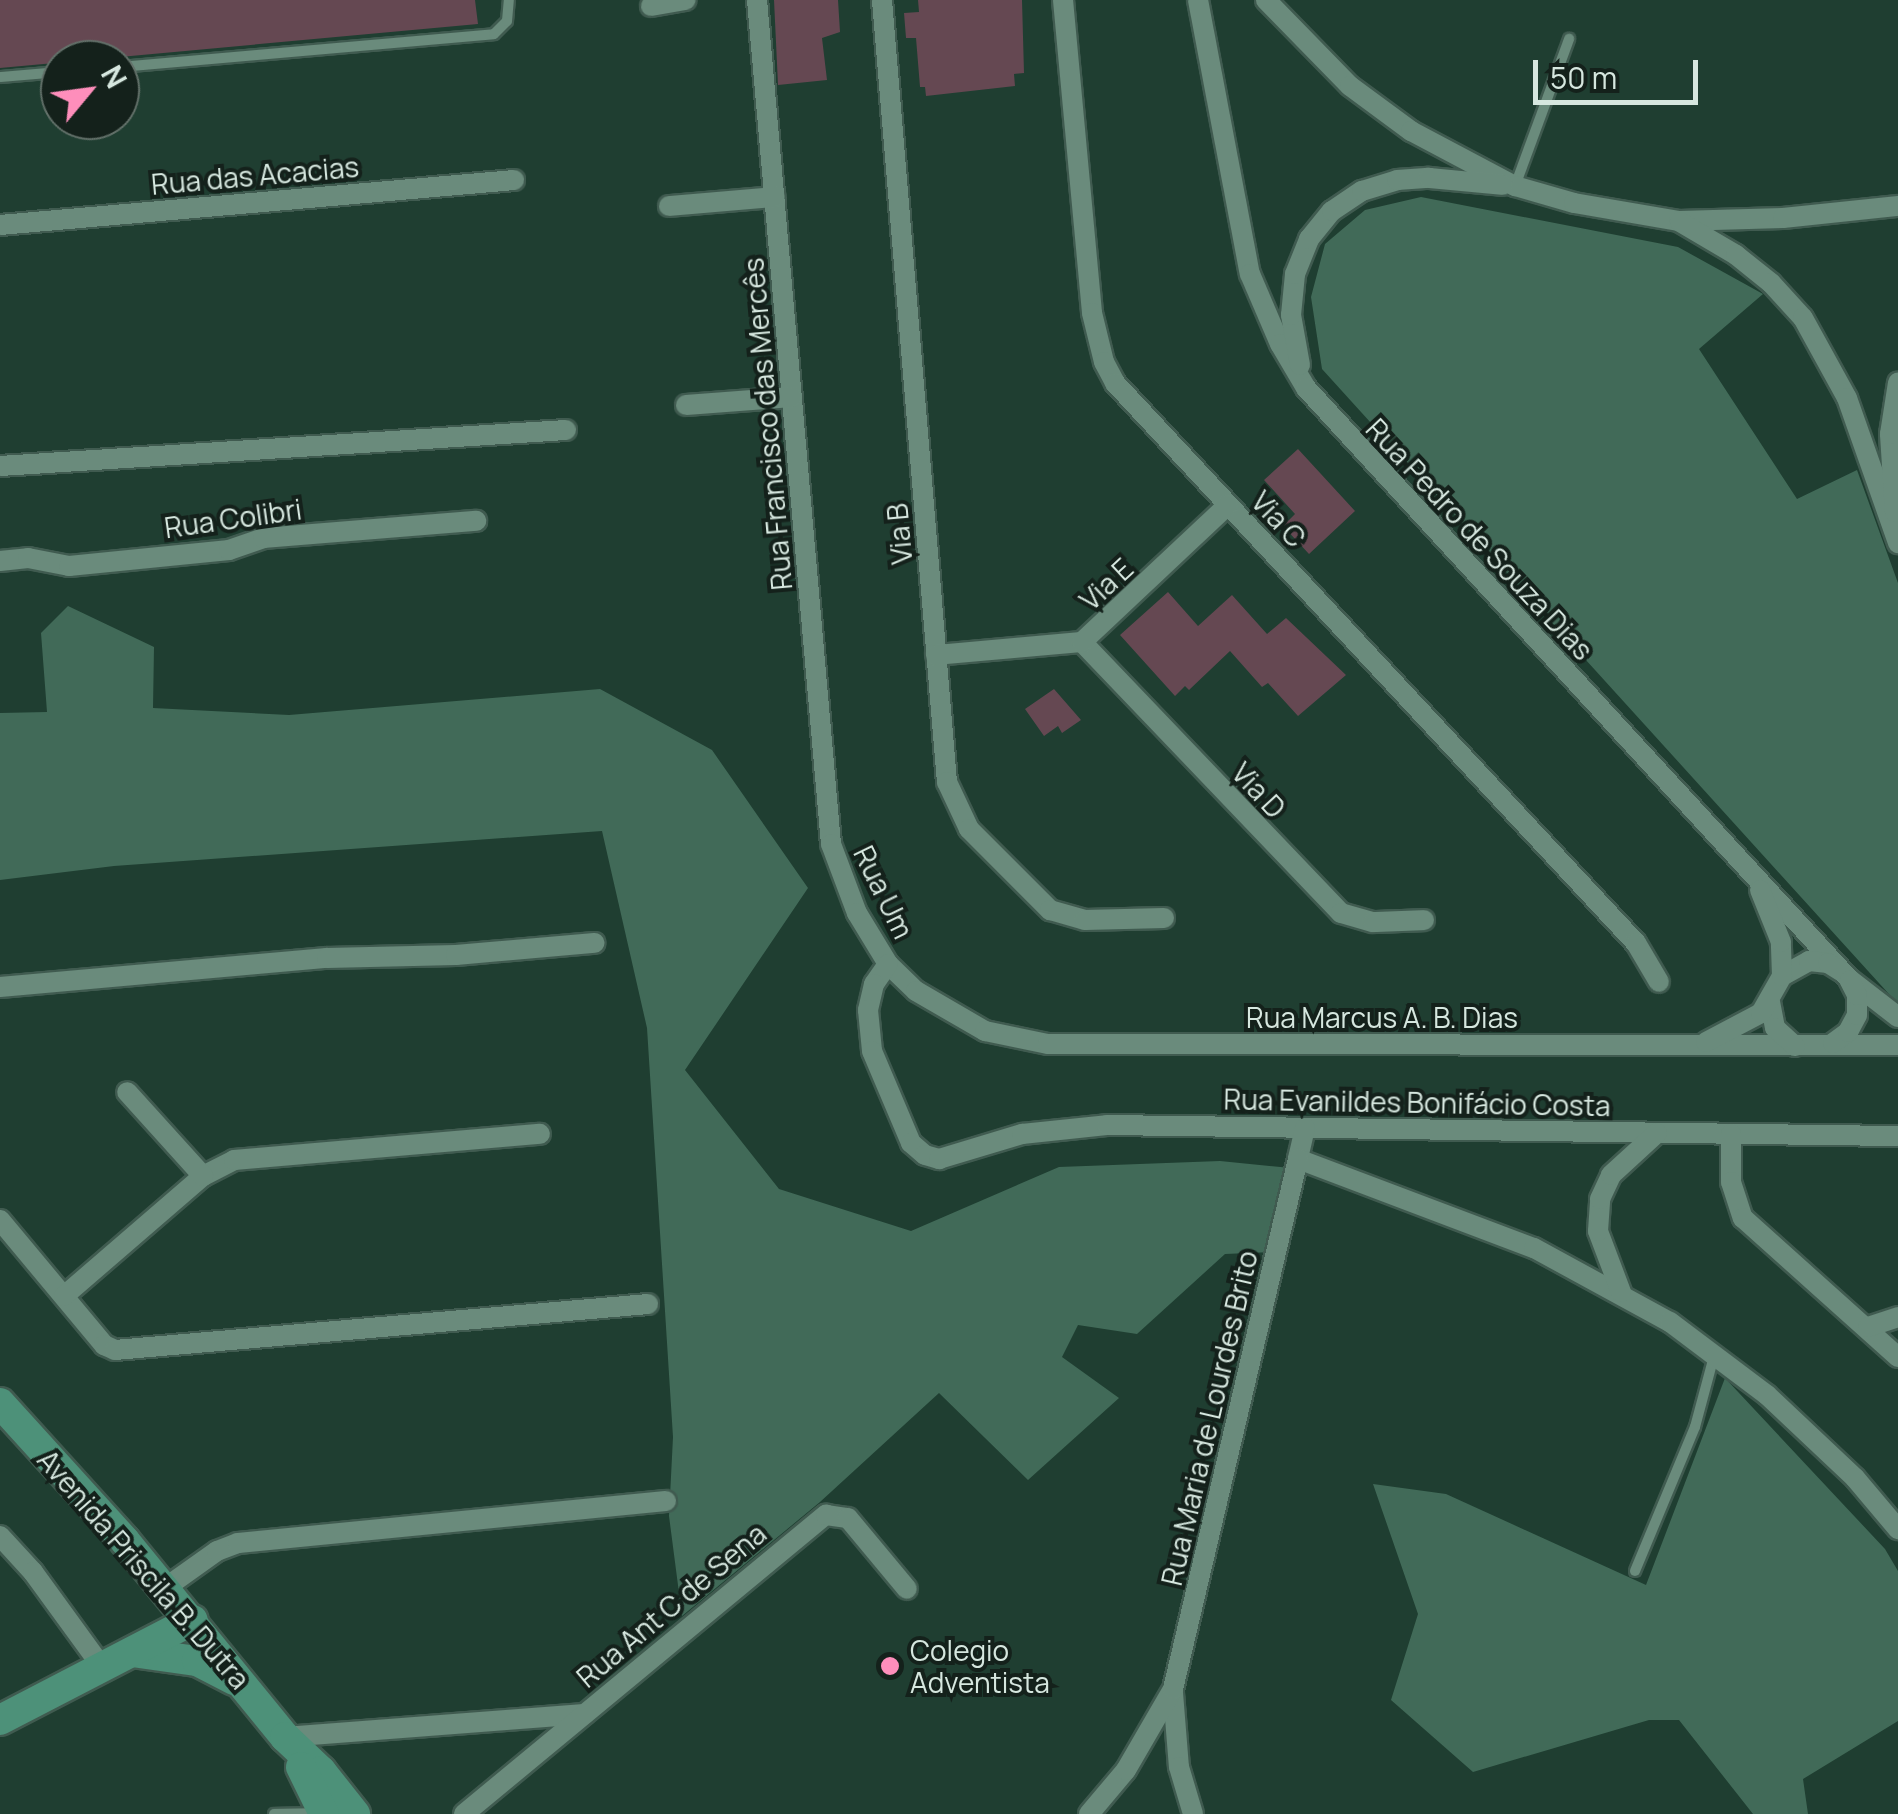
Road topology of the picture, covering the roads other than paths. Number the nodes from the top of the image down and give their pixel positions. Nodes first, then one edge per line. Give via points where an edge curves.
1 (509, 0) edge
2 (685, 0) edge
3 (757, 0) edge
4 (882, 0) edge
5 (1064, 0) edge
6 (1198, 0) edge
7 (1266, 0) edge
8 (651, 6) dead end
9 (1569, 39) dead end
10 (140, 65) edge
11 (40, 74) edge
12 (0, 77) edge
13 (514, 180) dead end
14 (1515, 186) junction
15 (775, 197) junction
16 (669, 206) dead end
17 (1898, 206) edge
18 (1678, 221) junction
19 (0, 225) edge
20 (1898, 383) edge
21 (1306, 388) junction
22 (792, 396) junction
23 (686, 406) dead end
24 (566, 430) dead end
25 (0, 466) edge
26 (1228, 505) junction
27 (476, 521) dead end
28 (1898, 528) edge
29 (1898, 543) edge
30 (0, 561) edge
31 (1082, 642) junction
32 (936, 655) junction
33 (831, 844) joint
34 (1751, 870) junction
35 (1164, 918) dead end
36 (1424, 920) dead end
37 (594, 943) dead end
38 (888, 964) junction
39 (1846, 975) junction
40 (1782, 976) junction
41 (1660, 982) dead end
42 (0, 987) edge
43 (1770, 1002) junction
44 (1898, 1017) edge
45 (1833, 1043) junction
46 (1700, 1045) junction
47 (1898, 1045) edge
48 (1795, 1046) junction
49 (128, 1092) dead end
50 (1305, 1128) junction
51 (1657, 1133) junction
52 (540, 1134) dead end
53 (1731, 1134) junction
54 (1898, 1136) edge
55 (1298, 1158) junction
56 (203, 1176) junction
57 (0, 1220) edge
58 (1621, 1292) junction
59 (64, 1296) junction
60 (648, 1304) dead end
61 (1898, 1317) edge
62 (1868, 1327) junction
63 (1714, 1355) junction
64 (1898, 1357) edge
65 (0, 1403) edge
66 (666, 1502) dead end
67 (1898, 1529) edge
68 (0, 1536) edge
69 (1635, 1571) dead end
70 (165, 1588) junction
71 (907, 1589) dead end
72 (183, 1626) junction
73 (132, 1652) junction
74 (102, 1667) junction
75 (1173, 1689) junction
76 (248, 1690) junction
77 (584, 1714) junction
78 (0, 1720) edge
79 (285, 1737) junction
80 (274, 1814) edge
81 (324, 1814) edge
82 (356, 1814) edge
83 (464, 1814) edge
84 (1088, 1814) edge
85 (1193, 1814) edge

1 - 10 lane via 508,22 494,34
2 - 8 street
3 - 15 street, Rua Francisco das Mercês
4 - 32 street, Via B
5 - 26 street, Via C via 1092,313 1104,362 1130,401
6 - 21 street, Rua Pedro de Souza Dias via 1250,274
7 - 14 street via 1350,86 1411,130
9 - 14 lane
11 - 12 lane
13 - 19 street, Rua das Acacias
14 - 18 street
14 - 21 street via 1396,180 1362,190 1332,211 1309,239 1295,274 1291,315
15 - 16 street
15 - 22 street, Rua Francisco das Mercês
17 - 18 street
18 - 29 street via 1771,283 1803,318 1847,398
20 - 28 street via 1890,434
21 - 34 street, Rua Pedro de Souza Dias
22 - 23 street
22 - 33 street, Rua Francisco das Mercês
24 - 25 street
26 - 31 street, Via E
26 - 41 street, Via C via 1636,943
27 - 30 street, Rua Colibri via 263,538 229,550 69,566 28,558
31 - 32 street, Via E
31 - 36 street, Via D via 1333,906 1373,922
32 - 35 street, Via B via 946,782 969,829 1050,910 1085,920
33 - 38 street, Rua Um via 857,913
34 - 39 street, Rua Pedro de Souza Dias
34 - 40 street via 1781,942
37 - 42 street via 456,956 309,959
38 - 46 street, Rua Marcus A. B. Dias via 948,1014 1048,1044
38 - 50 street, Rua Evanildes Bonifácio Costa via 868,1010 872,1052 911,1143 925,1155 938,1158 1057,1129
39 - 40 street via 1828,963 1808,961
39 - 44 street, Rua Pedro de Souza Dias
39 - 45 street via 1857,995 1856,1014
40 - 43 street
43 - 46 street via 1750,1022
43 - 48 street via 1775,1028
45 - 47 street, Rua Marcus A. B. Dias
45 - 48 street, Rua Marcus A. B. Dias
46 - 48 street, Rua Marcus A. B. Dias
49 - 56 street
50 - 51 street, Rua Evanildes Bonifácio Costa
50 - 55 street, Rua Maria de Lourdes Brito
51 - 53 street, Rua Evanildes Bonifácio Costa
51 - 58 street via 1611,1174 1600,1199 1598,1231
52 - 56 street via 234,1160
53 - 54 street, Rua Evanildes Bonifácio Costa
53 - 62 street via 1731,1182 1743,1218
55 - 58 street via 1472,1222
55 - 75 street, Rua Maria de Lourdes Brito
56 - 59 street
57 - 59 street
58 - 63 street
59 - 60 street via 104,1345 131,1352
61 - 62 street
62 - 64 street
63 - 67 street via 1812,1436
63 - 69 lane via 1695,1427
65 - 70 street, Avenida Priscila B. Dutra
66 - 70 street via 238,1544 216,1551
68 - 74 street
70 - 72 street, Avenida Priscila B. Dutra
71 - 77 street, Rua Ant C de Sena via 848,1518 826,1515
72 - 73 street
72 - 76 street, Avenida Priscila B. Dutra via 218,1652
73 - 74 street
73 - 76 street via 197,1661
74 - 78 street
75 - 84 street, Rua Maria de Lourdes Brito via 1126,1770
75 - 85 street, Rua Maria de Lourdes Brito via 1179,1767
76 - 79 street, Avenida Priscila B. Dutra
77 - 79 street
77 - 83 street, Rua Ant C de Sena
79 - 81 street
79 - 82 street
80 - 81 lane

